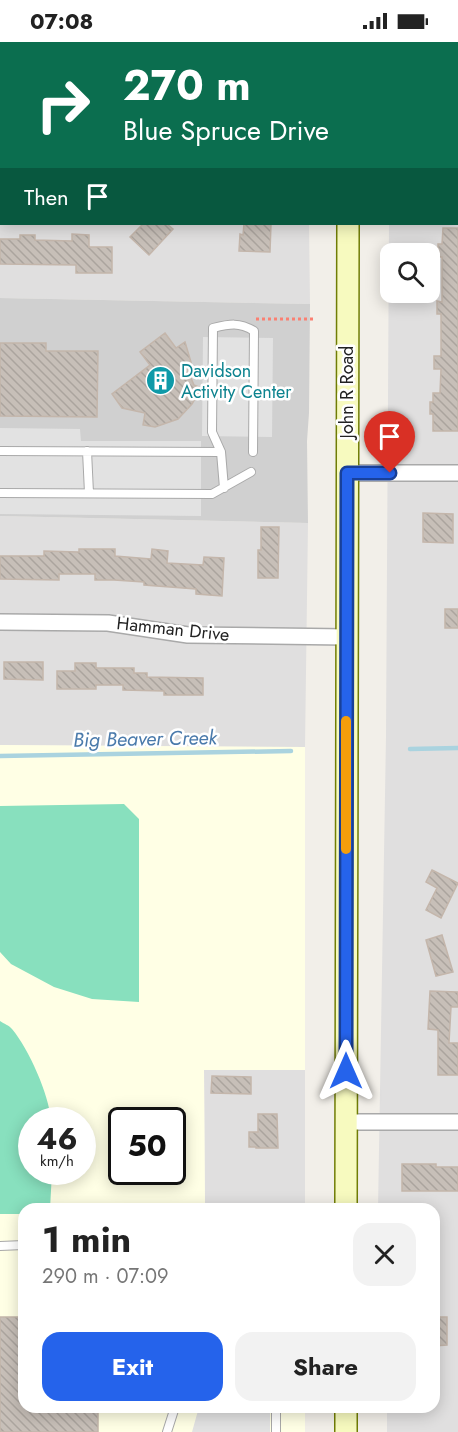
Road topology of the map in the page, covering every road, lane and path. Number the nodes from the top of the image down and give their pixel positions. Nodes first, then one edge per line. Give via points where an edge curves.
1 (348, 225) edge
2 (314, 319) dead end
3 (243, 324) junction
4 (0, 451) edge
5 (87, 451) junction
6 (221, 452) junction
7 (253, 452) dead end
8 (250, 472) dead end
9 (347, 473) junction
10 (458, 473) edge
11 (224, 488) junction
12 (0, 493) edge
13 (89, 493) junction
14 (0, 622) edge
15 (346, 637) junction
16 (346, 1122) junction
17 (458, 1122) edge
18 (346, 1203) edge
19 (18, 1245) edge
20 (0, 1246) edge
21 (173, 1413) edge
22 (276, 1413) edge
23 (346, 1413) edge
24 (167, 1432) edge
25 (276, 1432) edge
26 (346, 1432) edge

1 - 9 main road, John R Road
2 - 3 path via 251,319
3 - 6 lane via 213,328 212,432
3 - 7 lane via 254,331
4 - 5 lane
5 - 6 lane
5 - 13 lane
6 - 11 lane
8 - 11 lane
9 - 10 street
9 - 15 main road, John R Road
11 - 13 lane via 212,494
12 - 13 lane
14 - 15 street, Hamman Drive via 108,623 188,635
15 - 16 main road, John R Road
16 - 17 street
16 - 18 main road, John R Road
19 - 20 lane
21 - 24 lane
22 - 25 lane
23 - 26 main road

